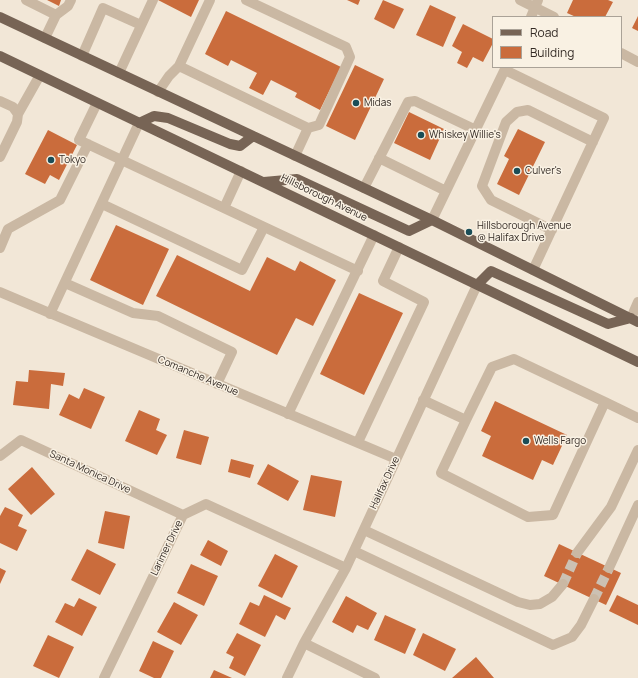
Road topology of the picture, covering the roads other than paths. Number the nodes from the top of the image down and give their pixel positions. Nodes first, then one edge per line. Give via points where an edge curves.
1 (26, 0) edge
2 (71, 0) edge
3 (153, 0) edge
4 (210, 0) edge
5 (246, 0) edge
6 (520, 0) edge
7 (537, 4) edge
8 (56, 15) junction
9 (531, 16) edge
10 (553, 16) edge
11 (0, 17) edge
12 (141, 25) junction
13 (45, 38) junction
14 (622, 54) edge
15 (0, 56) edge
16 (82, 56) junction
17 (638, 62) edge
18 (179, 66) junction
19 (506, 69) edge
20 (119, 74) junction
21 (40, 75) junction
22 (158, 92) junction
23 (0, 101) edge
24 (97, 102) junction
25 (18, 114) junction
26 (139, 123) junction
27 (308, 128) junction
28 (476, 130) junction
29 (253, 136) junction
30 (593, 142) junction
31 (88, 144) junction
32 (295, 156) junction
33 (0, 157) edge
34 (379, 158) junction
35 (122, 160) junction
36 (241, 171) junction
37 (264, 182) junction
38 (364, 188) junction
39 (446, 191) junction
40 (102, 204) junction
41 (224, 208) junction
42 (432, 220) junction
43 (264, 227) junction
44 (552, 230) junction
45 (374, 235) junction
46 (399, 247) junction
47 (0, 248) edge
48 (358, 270) junction
49 (533, 270) junction
50 (64, 283) junction
51 (477, 284) junction
52 (0, 292) edge
53 (638, 302) edge
54 (50, 314) junction
55 (634, 320) edge
56 (638, 362) edge
57 (217, 384) junction
58 (423, 400) junction
59 (605, 402) junction
60 (288, 414) junction
61 (638, 418) edge
62 (466, 420) junction
63 (358, 442) junction
64 (638, 450) edge
65 (0, 456) edge
66 (396, 459) junction
67 (638, 505) edge
68 (183, 515) junction
69 (364, 530) junction
70 (354, 551) junction
71 (577, 553) tunnel mouth
72 (346, 568) junction
73 (609, 568) tunnel mouth
74 (563, 584) tunnel mouth
75 (594, 599) tunnel mouth
76 (304, 643) junction
77 (104, 678) edge
78 (287, 678) edge
79 (375, 678) edge

1 - 8 street
2 - 8 street via 68,6
3 - 12 street
4 - 18 street
5 - 27 street via 346,47 350,57 319,124
6 - 7 street
7 - 9 street
7 - 10 street
8 - 13 street
11 - 13 main road
12 - 16 street via 104,8
12 - 20 street
13 - 16 main road
14 - 17 street
15 - 21 main road, Hillsborough Avenue
16 - 20 main road
18 - 22 street
18 - 27 street
19 - 28 street
19 - 30 street via 604,118
20 - 22 main road
21 - 24 main road, Hillsborough Avenue
21 - 25 street
22 - 29 main road
23 - 25 street via 13,107
24 - 26 main road, Hillsborough Avenue
24 - 31 street via 79,140
25 - 33 street via 17,122
26 - 29 main road via 154,116 168,118 240,146
26 - 35 street
26 - 36 main road, Hillsborough Avenue
27 - 32 street
28 - 34 street via 415,101 408,102
28 - 39 street
29 - 32 main road
30 - 44 street
30 - 44 street via 528,110 517,112 506,122 482,186 491,200
31 - 35 street
31 - 47 street via 60,200 8,229
32 - 38 main road
34 - 38 street
34 - 39 street
35 - 40 street
35 - 41 street
36 - 37 main road, Hillsborough Avenue
36 - 41 street
37 - 42 main road via 297,179 409,231
37 - 45 main road, Hillsborough Avenue
38 - 42 main road
39 - 42 street
40 - 43 street via 242,270
40 - 50 street
41 - 43 street
42 - 49 main road
43 - 48 street
44 - 49 street
45 - 46 main road, Hillsborough Avenue
45 - 48 street
46 - 51 main road, Hillsborough Avenue
46 - 63 street via 383,281 424,302
48 - 60 street
49 - 55 main road
50 - 54 street
50 - 57 street via 133,312 158,316 232,352
51 - 55 main road via 491,271 608,324
51 - 56 main road, Hillsborough Avenue
51 - 58 street, Halifax Drive
52 - 54 street, Comanche Avenue
53 - 55 street
54 - 57 street, Comanche Avenue
57 - 60 street, Comanche Avenue
58 - 62 street
58 - 66 street, Halifax Drive
59 - 61 street
59 - 62 street via 514,359 492,367
59 - 62 street via 553,515 528,517 440,473
60 - 63 street, Comanche Avenue
63 - 66 street, Comanche Avenue
64 - 71 street via 611,507
65 - 68 street, Santa Monica Drive via 21,440
66 - 69 street, Halifax Drive
67 - 73 street
68 - 72 street, Larimer Drive via 206,504
68 - 77 street, Larimer Drive
69 - 70 street, Halifax Drive
69 - 74 street via 518,602 540,604 552,597
70 - 72 street, Halifax Drive
70 - 75 street via 553,645 572,637
72 - 76 street, Halifax Drive
76 - 78 street, Halifax Drive
76 - 79 street

